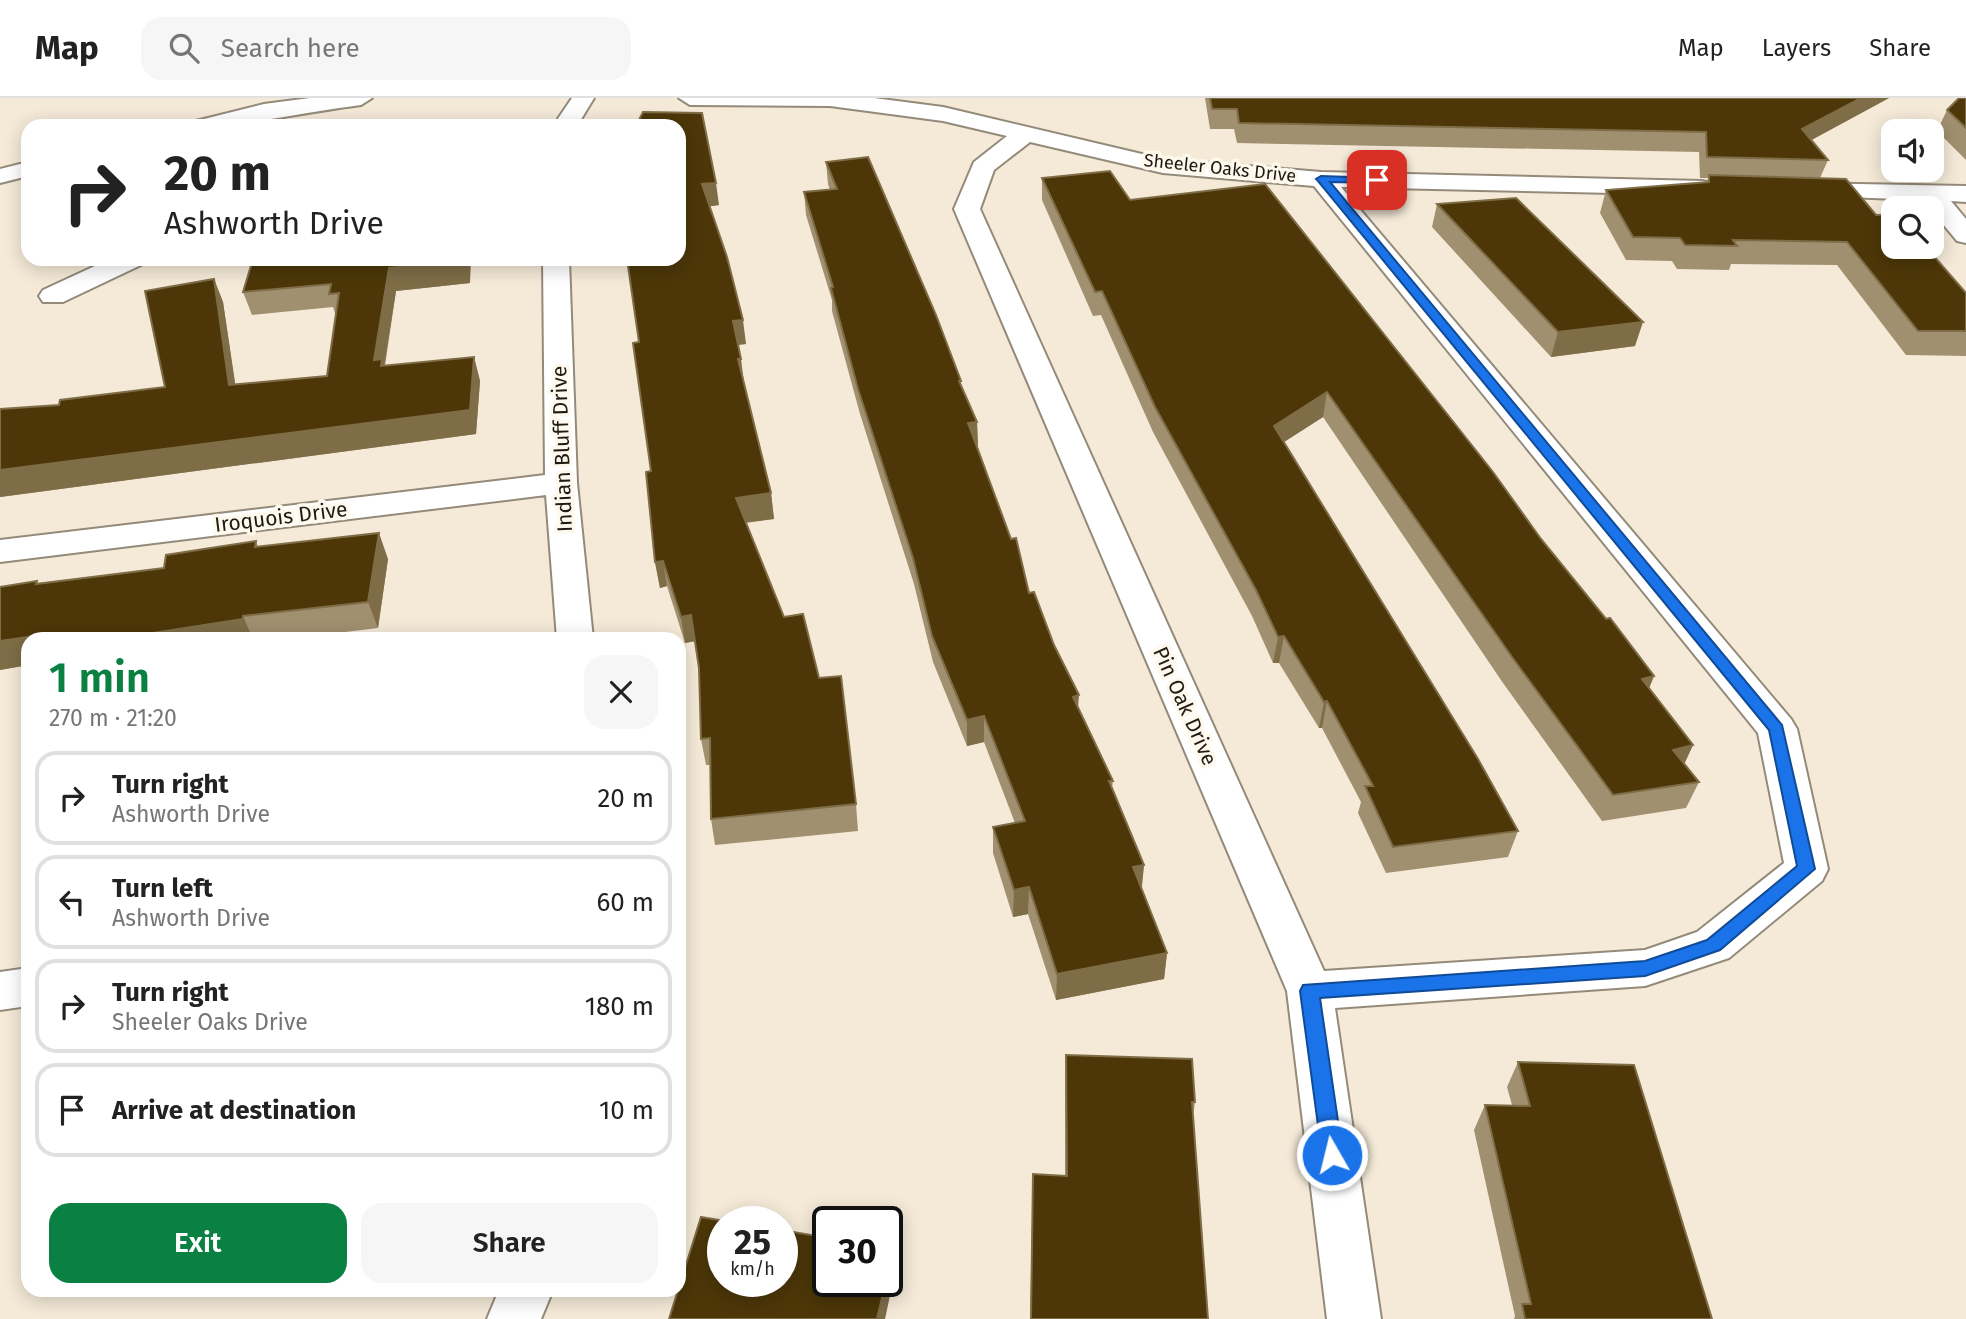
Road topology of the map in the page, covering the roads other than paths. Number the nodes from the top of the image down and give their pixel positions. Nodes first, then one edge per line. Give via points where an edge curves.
1 (361, 98) edge
2 (583, 98) edge
3 (690, 98) edge
4 (232, 119) edge
5 (570, 119) edge
6 (1026, 133) junction
7 (21, 171) edge
8 (0, 176) edge
9 (1321, 179) junction
10 (1722, 188) edge
11 (1777, 190) edge
12 (1930, 193) junction
13 (1966, 194) edge
14 (1966, 235) edge
15 (117, 266) edge
16 (556, 266) edge
17 (53, 296) dead end
18 (561, 483) junction
19 (0, 551) edge
20 (574, 632) edge
21 (21, 988) edge
22 (0, 991) edge
23 (1310, 991) junction
24 (523, 1297) edge
25 (514, 1319) edge
26 (1354, 1319) edge

1 - 4 street
2 - 5 street
3 - 6 street, Sheeler Oaks Drive via 830,99 943,114
6 - 9 street, Sheeler Oaks Drive via 1163,166
6 - 23 street, Pin Oak Drive via 983,167 967,209
7 - 8 street
9 - 10 street, Sheeler Oaks Drive
9 - 23 street via 1777,729 1807,869 1713,945 1645,968
11 - 12 street
12 - 13 street
12 - 14 street
15 - 17 street
16 - 18 street, Indian Bluff Drive
18 - 19 street, Iroquois Drive
18 - 20 street, Indian Bluff Drive
21 - 22 street
23 - 26 street, Pin Oak Drive
24 - 25 street

